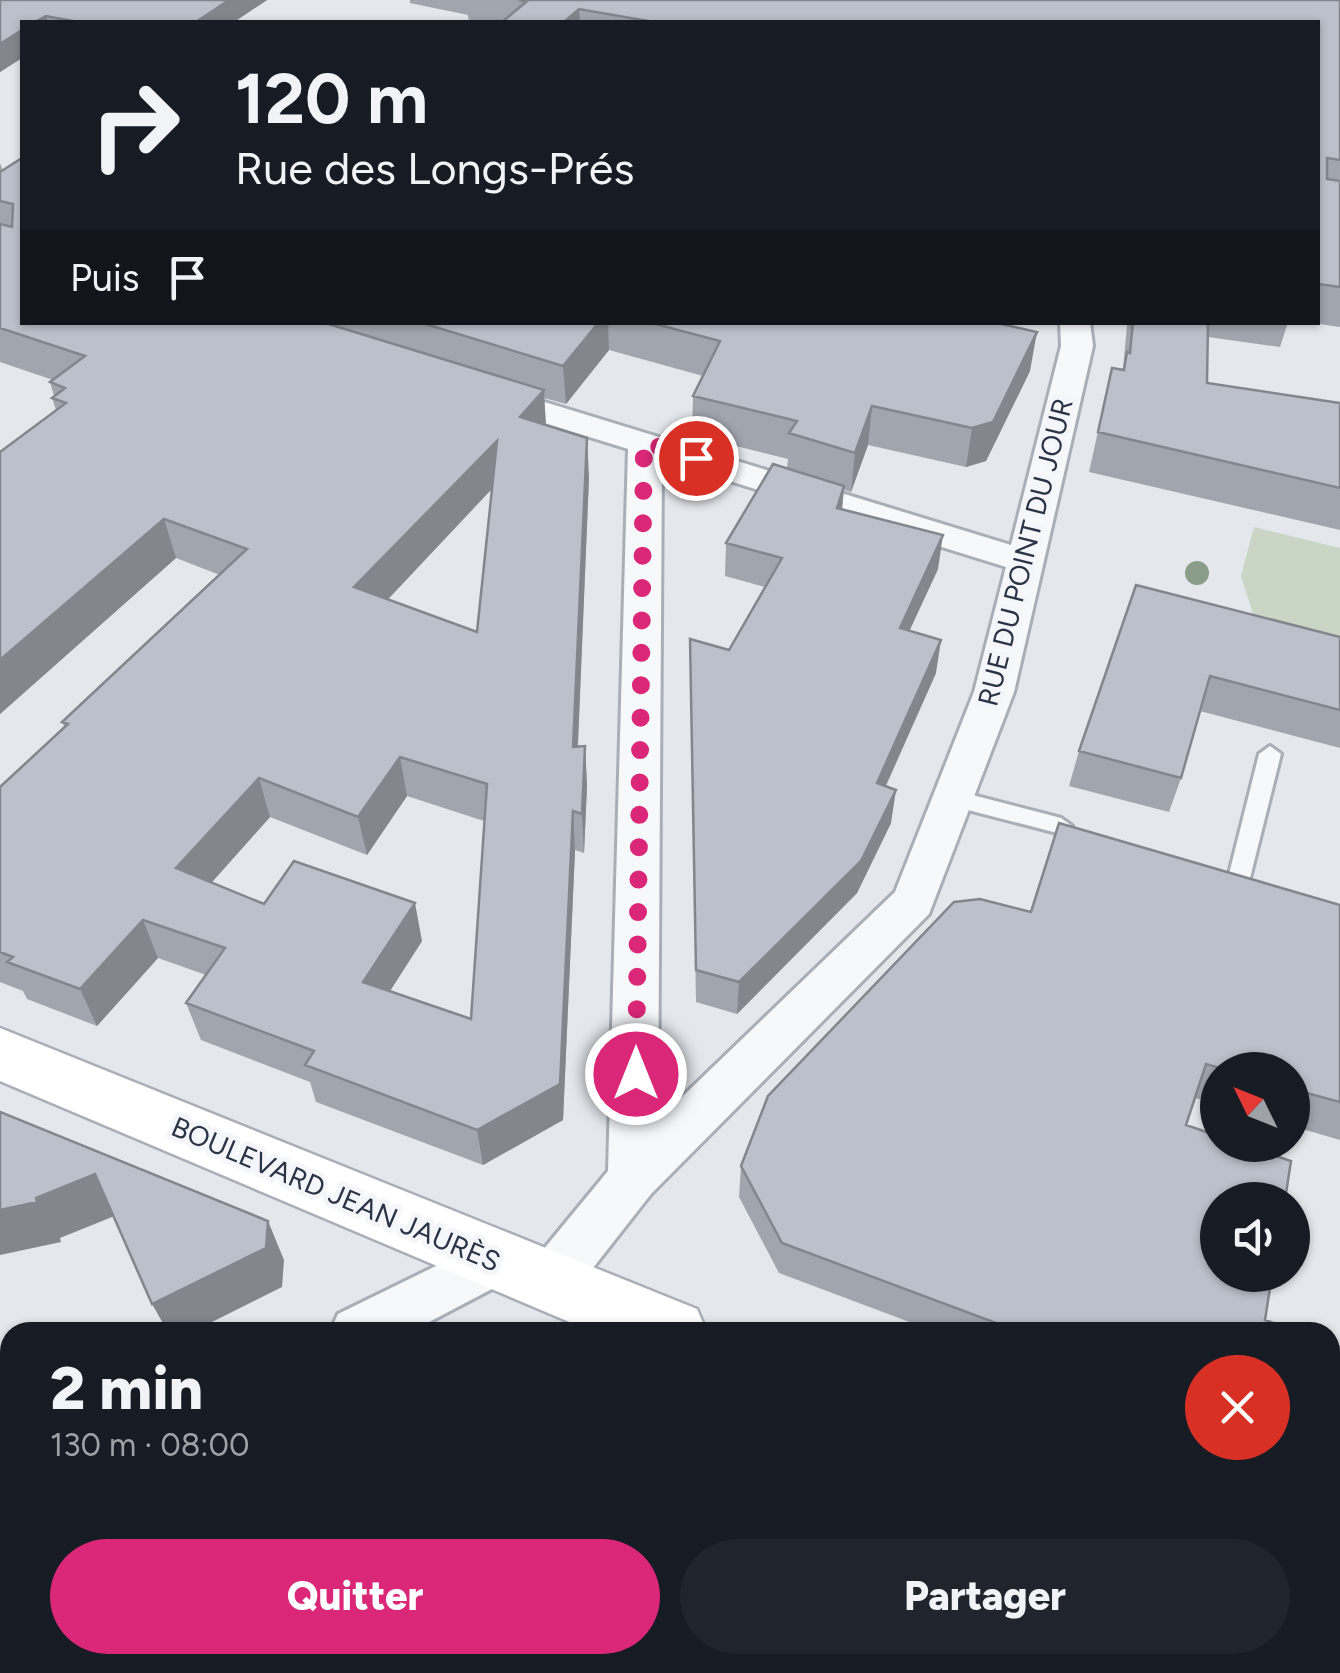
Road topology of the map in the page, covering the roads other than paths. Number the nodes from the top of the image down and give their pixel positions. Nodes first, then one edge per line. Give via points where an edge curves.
1 (1075, 325) edge
2 (452, 384) edge
3 (644, 442) junction
4 (1026, 561) junction
5 (1270, 754) dead end
6 (953, 798) junction
7 (1060, 826) edge
8 (1240, 878) edge
9 (0, 1054) edge
10 (633, 1178) junction
11 (560, 1296) edge
12 (413, 1322) edge
13 (641, 1322) edge

1 - 4 street, RUE DU POINT DU JOUR via 1077,346
2 - 3 street
3 - 4 street
3 - 10 street
4 - 6 street, RUE DU POINT DU JOUR via 994,692
5 - 8 lane
6 - 7 lane
6 - 10 street, RUE DU POINT DU JOUR via 913,902
9 - 11 street, BOULEVARD JEAN JAURÈS
10 - 11 street, RUE DU POINT DU JOUR
11 - 12 street
11 - 13 street, BOULEVARD JEAN JAURÈS

